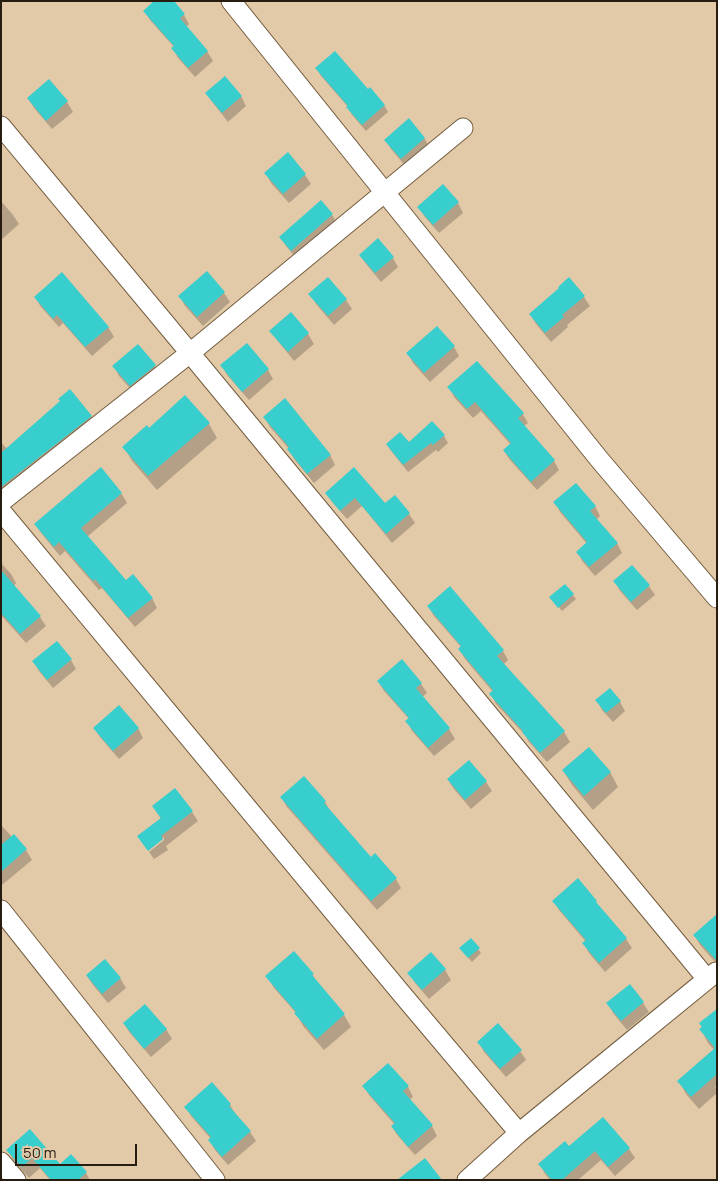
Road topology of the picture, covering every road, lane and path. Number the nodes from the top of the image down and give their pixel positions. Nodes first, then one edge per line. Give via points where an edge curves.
1 (231, 1) edge
2 (1, 126) edge
3 (463, 128) dead end
4 (384, 192) junction
5 (190, 352) junction
6 (1, 502) edge
7 (1, 510) edge
8 (717, 598) edge
9 (1, 910) edge
10 (712, 975) edge
11 (519, 1133) junction
12 (1, 1162) edge
13 (16, 1180) edge
14 (214, 1180) edge
15 (467, 1180) edge

1 - 4 street
2 - 5 street
3 - 4 street
4 - 5 street
4 - 8 street via 599,459
5 - 6 street
5 - 10 street
7 - 11 street
9 - 14 street
10 - 11 street
11 - 15 street
12 - 13 street

